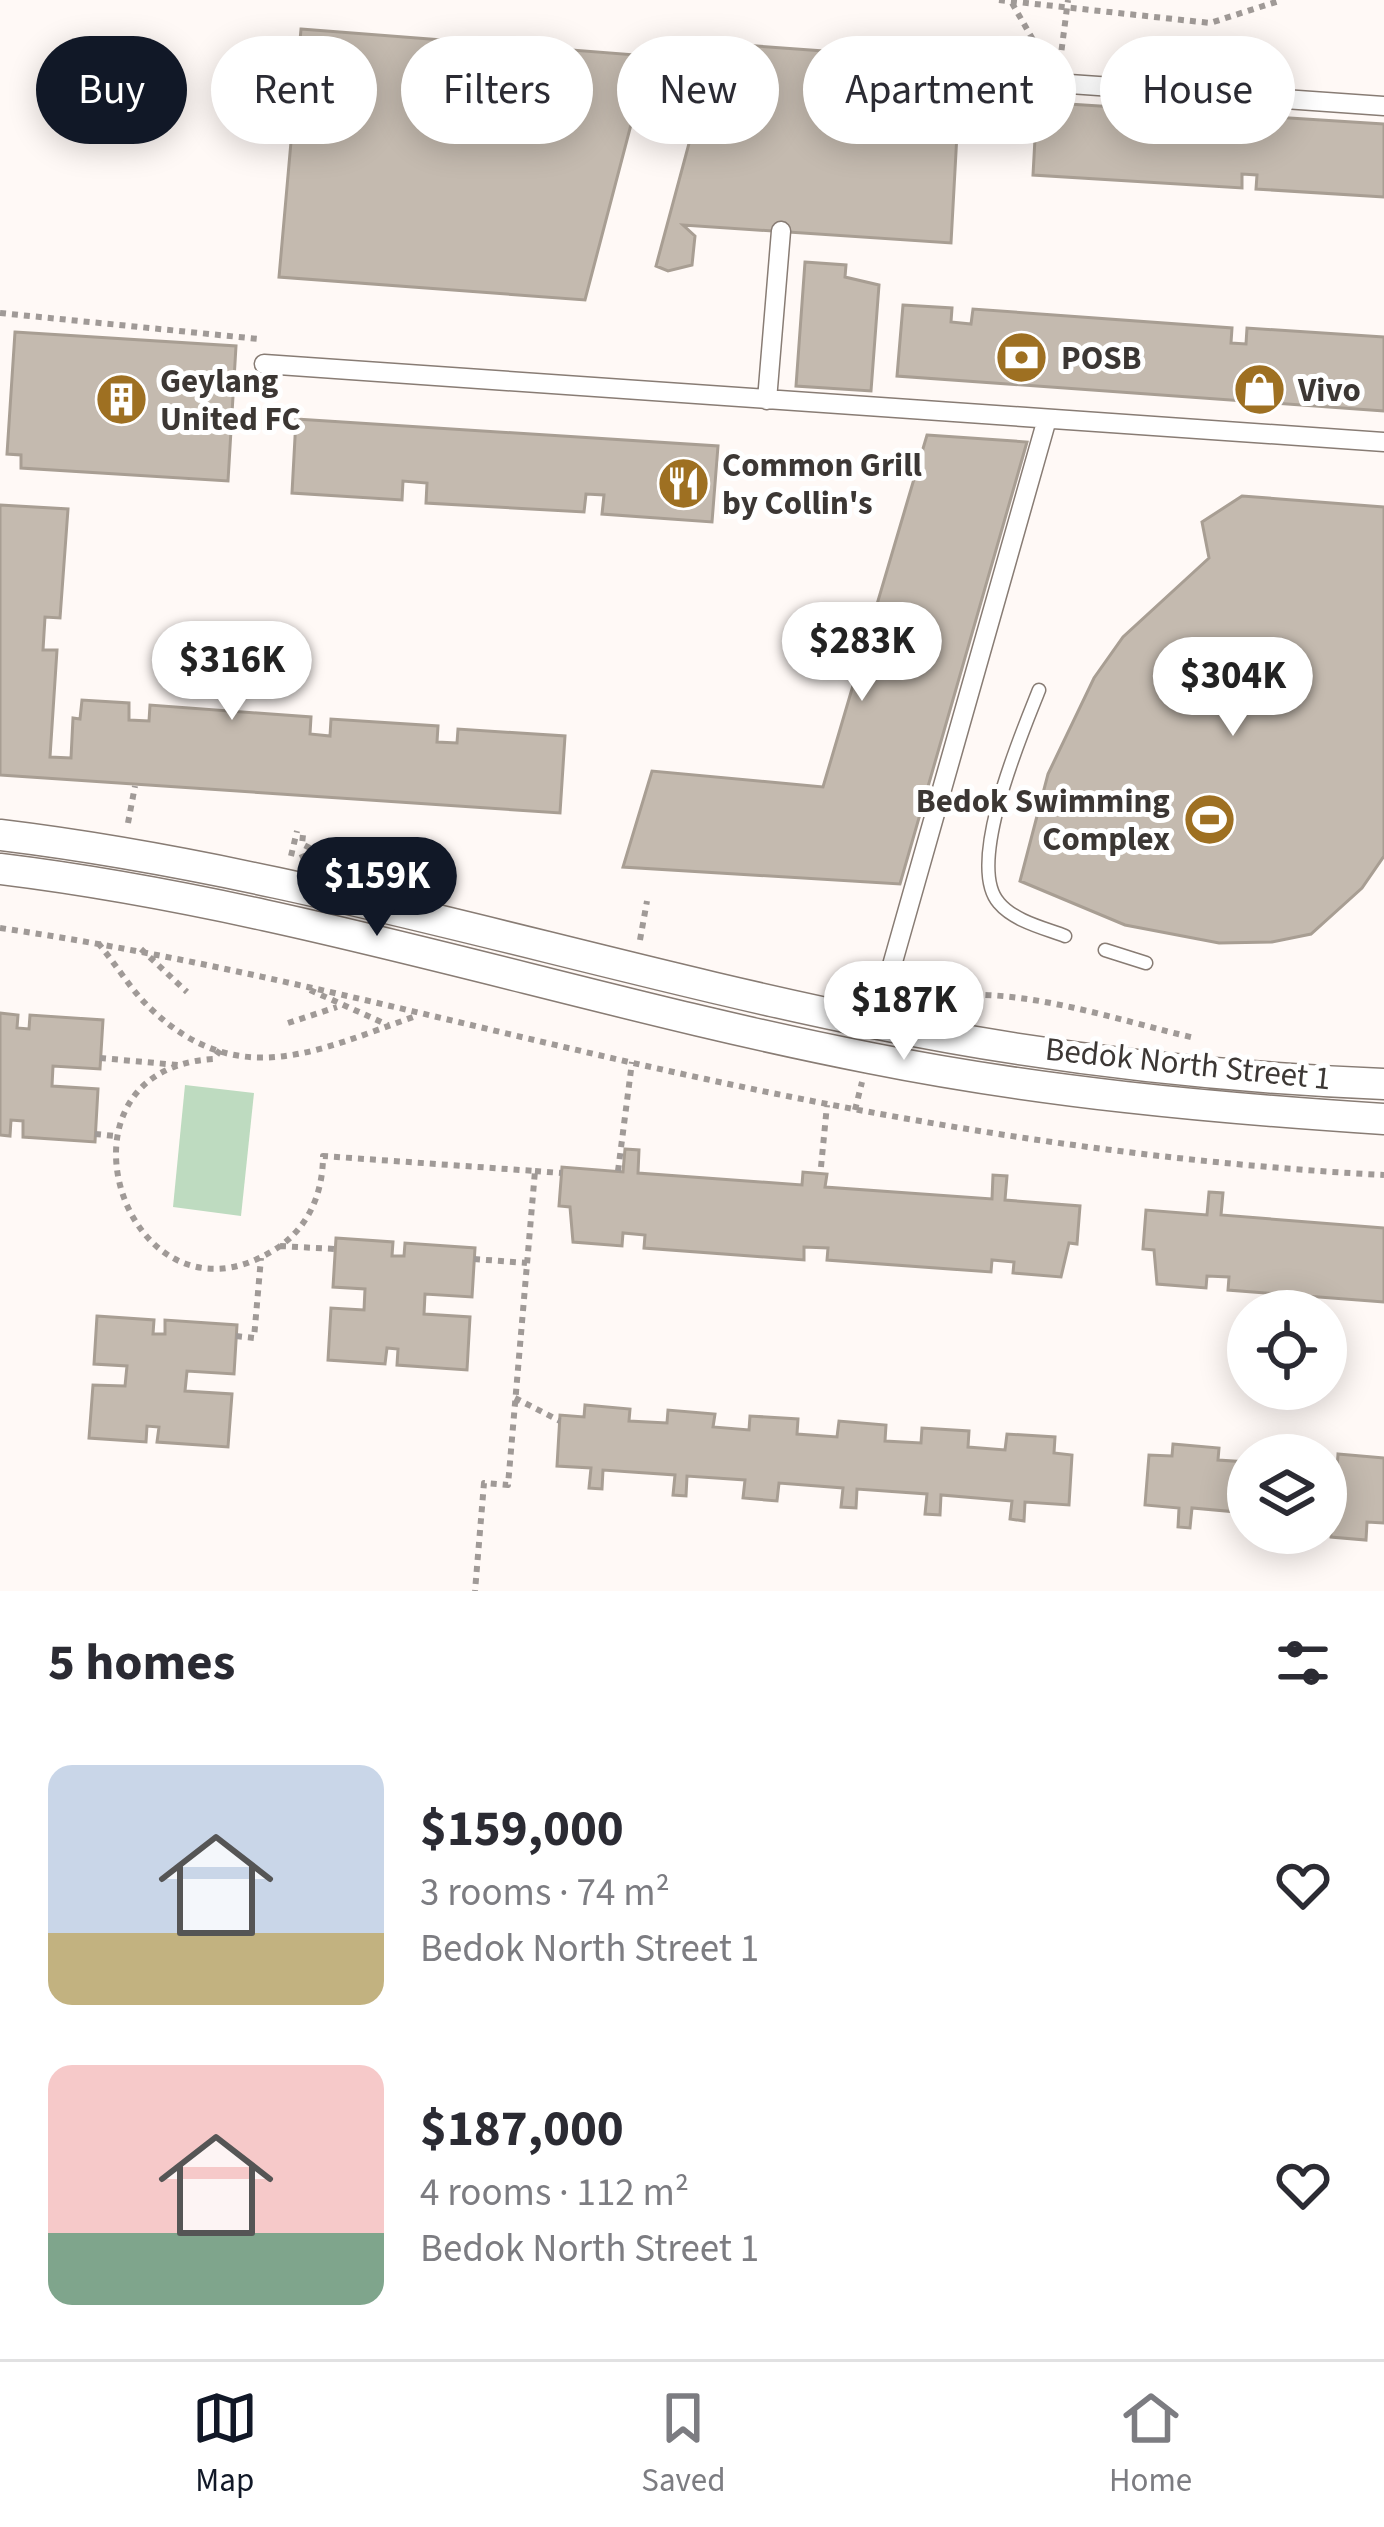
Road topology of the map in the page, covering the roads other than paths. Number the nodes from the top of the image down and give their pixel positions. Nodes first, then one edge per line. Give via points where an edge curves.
1 (1076, 84) edge
2 (1384, 106) edge
3 (781, 232) dead end
4 (264, 364) dead end
5 (767, 400) junction
6 (1047, 419) junction
7 (1384, 442) edge
8 (1039, 690) dead end
9 (0, 835) edge
10 (0, 869) edge
11 (1065, 936) dead end
12 (1105, 950) dead end
13 (1146, 963) dead end
14 (883, 997) road end
15 (1384, 1084) edge
16 (1384, 1119) edge

1 - 2 street
3 - 5 street
4 - 5 street
5 - 6 street
6 - 7 street
6 - 14 street
8 - 11 lane via 1004,793 987,880 1011,913
9 - 15 street, Bedok North Street 1 via 302,887 946,1037 1097,1060
10 - 16 street, Bedok North Street 1 via 196,898 939,1071 1090,1094
12 - 13 lane

